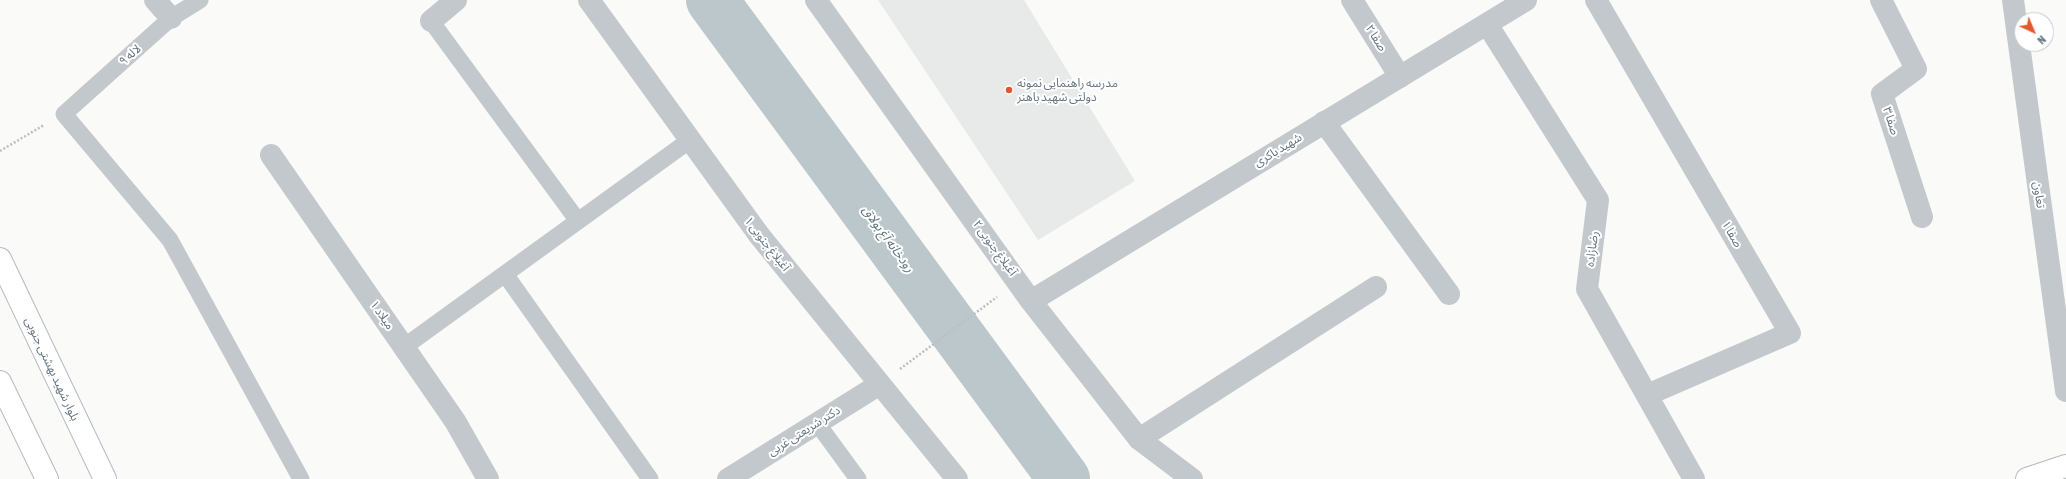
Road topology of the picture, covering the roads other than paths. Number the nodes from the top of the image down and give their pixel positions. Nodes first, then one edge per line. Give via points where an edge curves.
1 (155, 0) edge
2 (200, 0) edge
3 (456, 0) edge
4 (589, 0) edge
5 (816, 0) edge
6 (1352, 0) edge
7 (1526, 0) edge
8 (1596, 0) edge
9 (1881, 0) edge
10 (2013, 0) edge
11 (171, 18) junction
12 (431, 21) joint
13 (1487, 24) junction
14 (1400, 77) junction
15 (1324, 122) junction
16 (690, 140) junction
17 (271, 155) dead end
18 (1922, 217) dead end
19 (578, 221) junction
20 (0, 259) edge
21 (505, 274) junction
22 (1376, 287) dead end
23 (1449, 294) dead end
24 (1031, 301) junction
25 (404, 347) junction
26 (0, 382) edge
27 (880, 384) junction
28 (2066, 391) edge
29 (1647, 395) junction
30 (817, 423) junction
31 (1139, 439) junction
32 (2066, 466) edge
33 (47, 479) edge
34 (105, 479) edge
35 (301, 479) edge
36 (488, 479) edge
37 (650, 479) edge
38 (728, 479) edge
39 (858, 479) edge
40 (957, 479) edge
41 (1192, 479) edge
42 (1694, 479) edge
43 (2026, 479) edge

1 - 11 street
2 - 11 lane, لاله ۹
3 - 12 street
4 - 16 street, آغبلاغ جنوبی ۱
5 - 24 street, آغبلاغ جنوبی ۲
6 - 14 street, صفا ۲
7 - 13 street, شهید باکری
8 - 29 street, صفا ۱ via 1790,333
9 - 18 street, صفا ۳ via 1916,69 1882,94
10 - 28 street, تعاون
11 - 35 lane, لاله ۹ via 64,114 170,240
12 - 19 lane
13 - 14 street, شهید باکری
13 - 29 street, رضازاده via 1598,200 1587,288
14 - 15 street, شهید باکری
15 - 23 street
15 - 24 street, شهید باکری
16 - 19 lane
16 - 27 street, آغبلاغ جنوبی ۱ via 759,235
17 - 25 street, میلاد ۱
19 - 21 lane
20 - 34 main road, بلوار شهید بهشتی جنوبی
21 - 25 lane
21 - 37 lane
22 - 31 street
24 - 31 street, آغبلاغ جنوبی ۲
25 - 36 street, میلاد ۱ via 455,421
26 - 33 main road
27 - 30 street, دکتر شریعتی غربی
27 - 40 street, آغبلاغ جنوبی ۱
29 - 42 street, رضازاده
30 - 38 street, دکتر شریعتی غربی
30 - 39 lane
31 - 41 street, آغبلاغ جنوبی ۲
32 - 43 main road

